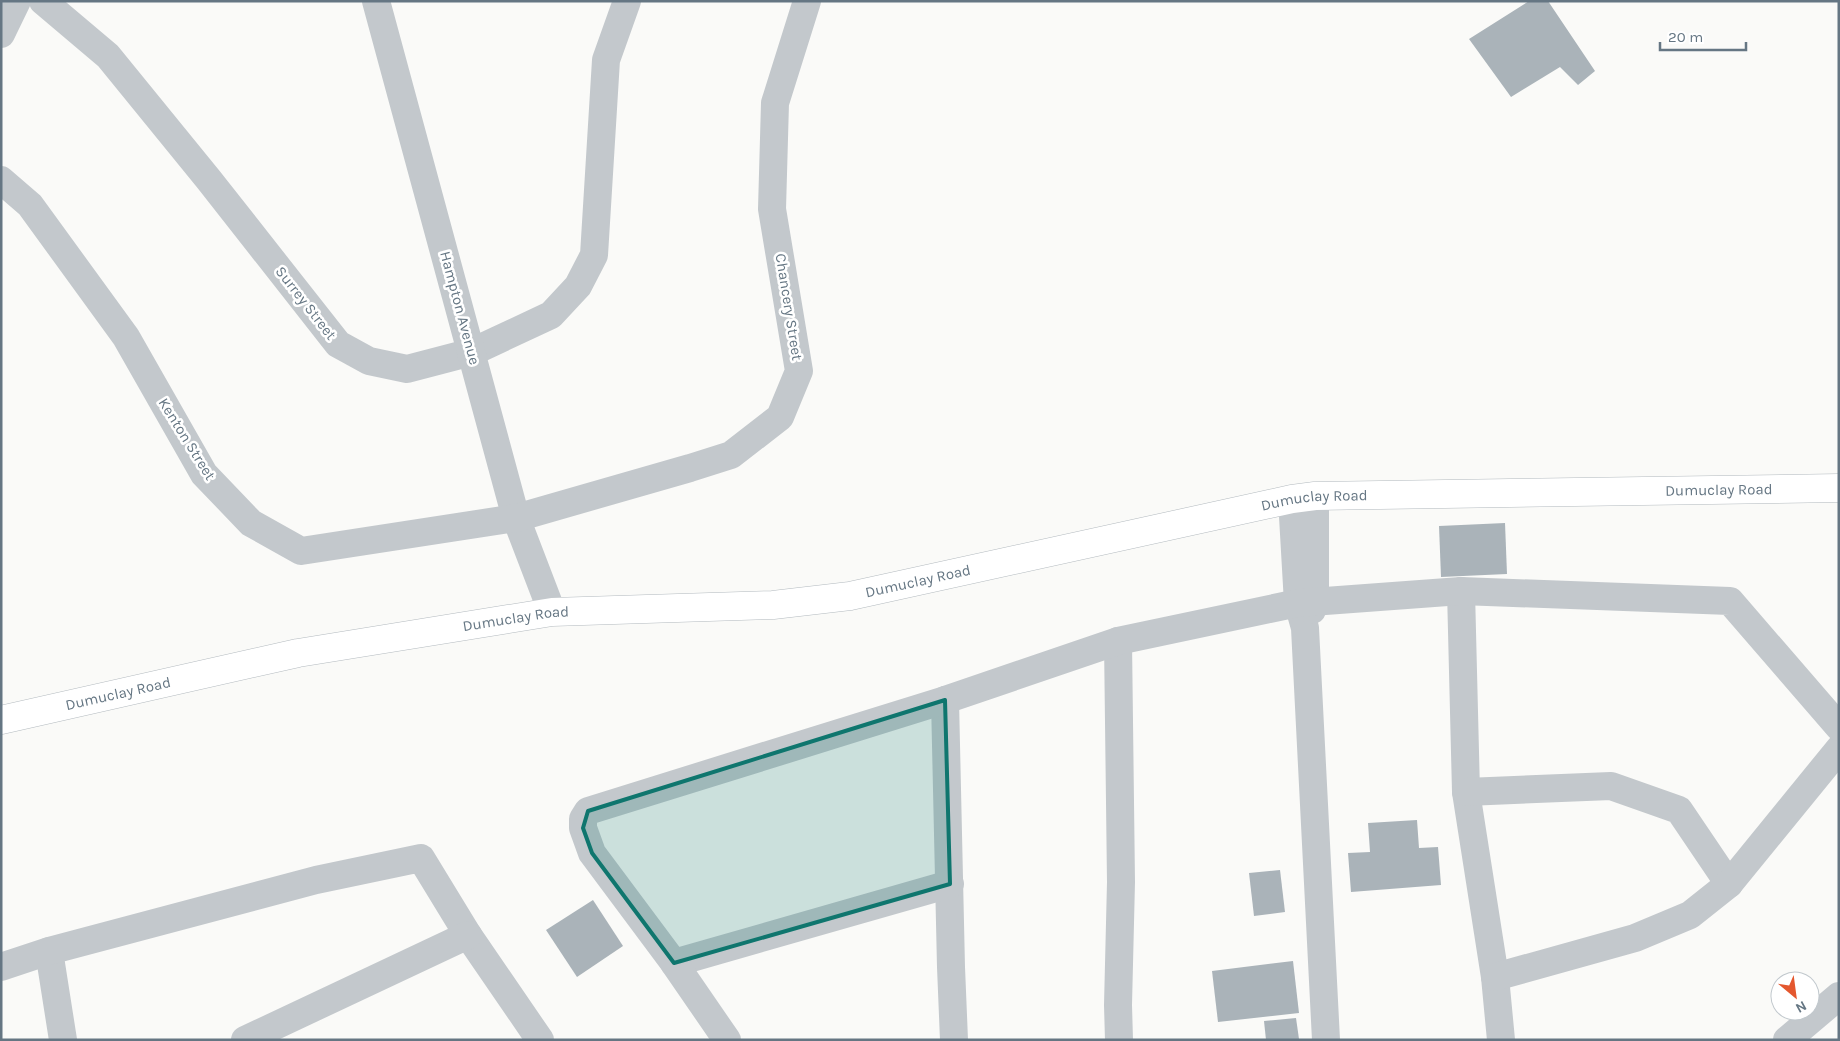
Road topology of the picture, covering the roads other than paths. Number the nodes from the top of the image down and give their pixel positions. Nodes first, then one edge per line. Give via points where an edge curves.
1 (16, 1) edge
2 (43, 1) edge
3 (376, 1) edge
4 (627, 1) edge
5 (807, 1) edge
6 (1, 34) edge
7 (1, 180) edge
8 (472, 352) junction
9 (1839, 488) edge
10 (1303, 498) junction
11 (516, 518) junction
12 (1461, 591) junction
13 (1306, 611) junction
14 (552, 612) junction
15 (1118, 642) junction
16 (946, 700) junction
17 (1, 720) edge
18 (1839, 727) edge
19 (1839, 749) edge
20 (1466, 792) junction
21 (950, 884) junction
22 (1729, 884) junction
23 (468, 936) junction
24 (49, 951) junction
25 (674, 963) junction
26 (1, 966) edge
27 (1495, 977) junction
28 (1839, 996) edge
29 (535, 1038) edge
30 (62, 1040) edge
31 (245, 1040) edge
32 (727, 1040) edge
33 (954, 1040) edge
34 (1119, 1040) edge
35 (1326, 1040) edge
36 (1500, 1040) edge
37 (1787, 1040) edge

1 - 6 street
2 - 8 street, Surrey Street via 108,56 338,344 369,361 407,369
3 - 8 street, Hampton Avenue
4 - 8 street, Surrey Street via 606,60 594,255 578,286 551,315
5 - 11 street, Chancery Street via 775,103 772,210 799,372 780,417 731,455
7 - 11 street, Kenton Street via 30,205 126,337 204,474 251,523 301,551
8 - 11 street, Hampton Avenue
9 - 10 street, Dumuclay Road
10 - 13 street
10 - 14 street, Dumuclay Road via 850,596 773,605
11 - 14 street, Hampton Avenue
12 - 13 street
12 - 18 street via 1730,601
12 - 20 street
13 - 15 street
13 - 35 street
14 - 17 street, Dumuclay Road via 298,653
15 - 16 street
15 - 34 street
16 - 21 street
16 - 25 street via 588,811 583,819 583,828 592,853
19 - 22 street
20 - 22 street via 1611,786 1679,810
20 - 27 street
21 - 25 street
21 - 33 street
22 - 27 street via 1690,915 1635,938
23 - 24 street via 421,858 316,880
23 - 29 street
23 - 31 street
24 - 26 street
24 - 30 street
25 - 32 street
27 - 36 street
28 - 37 street

